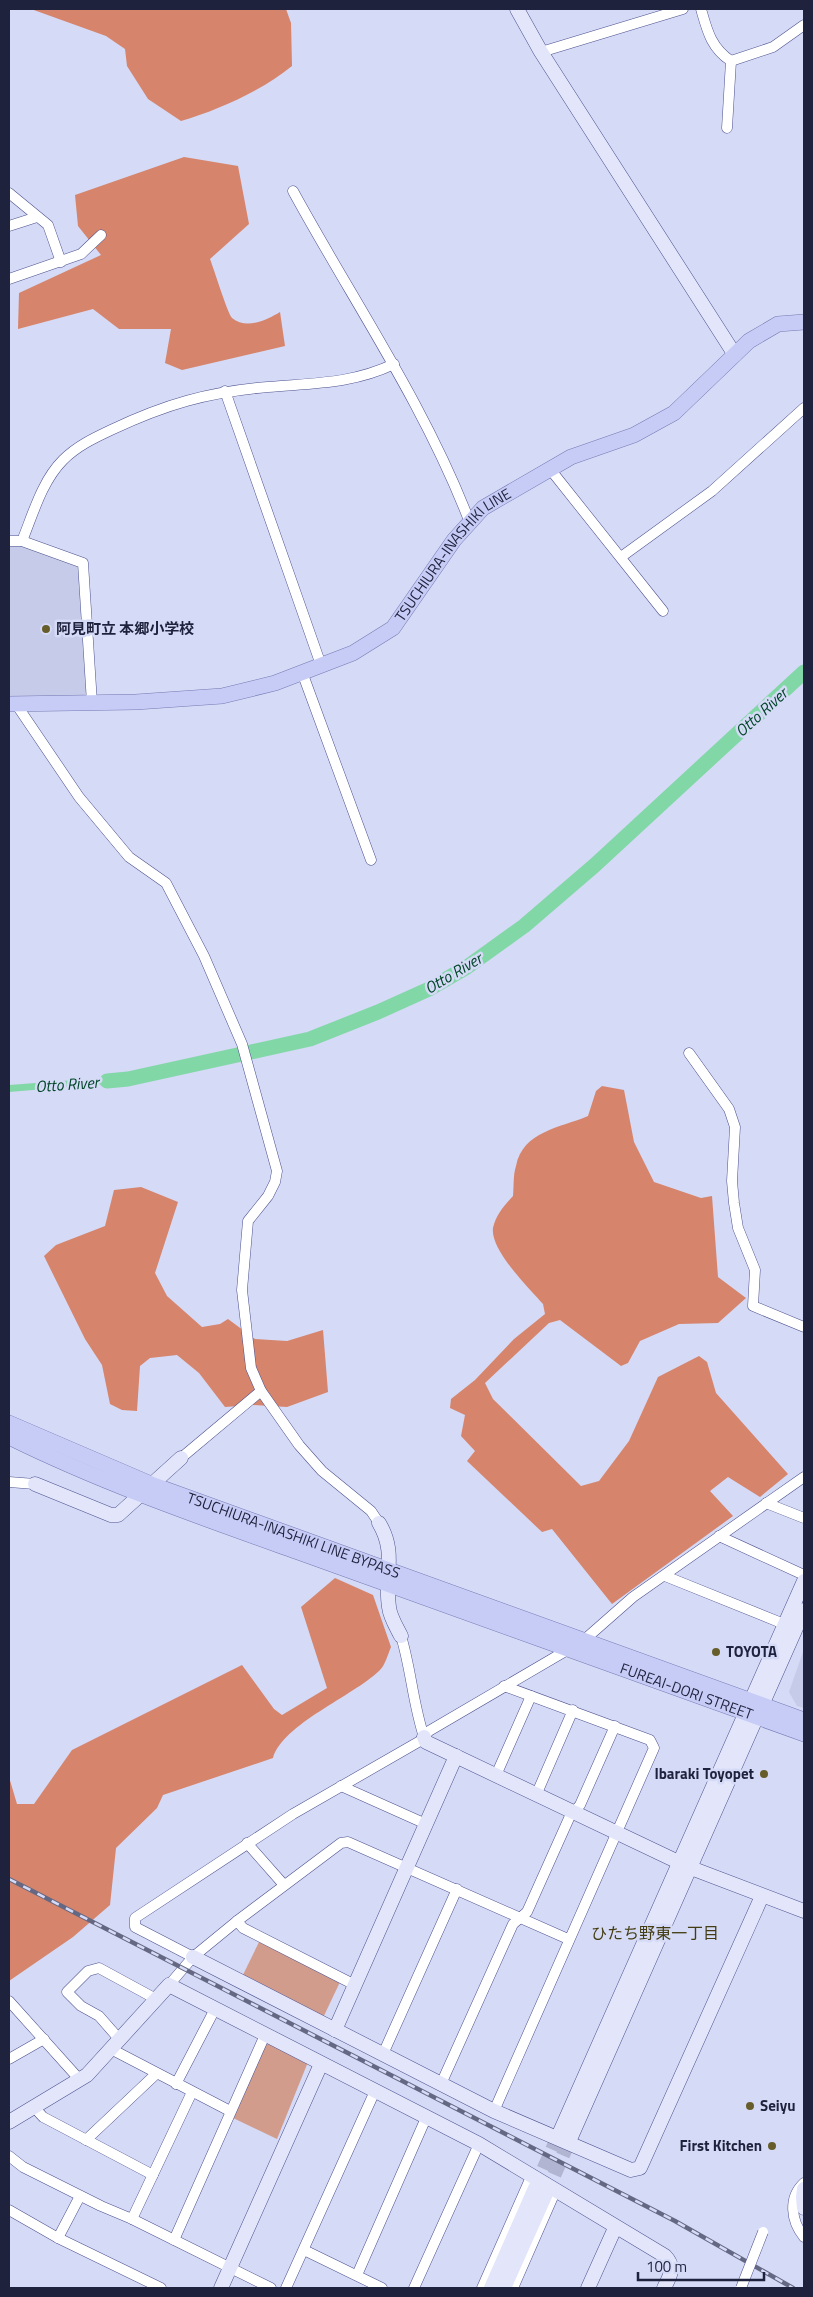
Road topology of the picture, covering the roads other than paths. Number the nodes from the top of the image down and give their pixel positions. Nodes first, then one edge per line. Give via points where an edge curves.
1 (517, 9) edge
2 (684, 9) edge
3 (701, 9) edge
4 (804, 25) edge
5 (541, 52) junction
6 (730, 61) junction
7 (727, 128) dead end
8 (294, 191) dead end
9 (9, 194) edge
10 (38, 216) junction
11 (9, 226) edge
12 (101, 234) dead end
13 (61, 262) junction
14 (9, 279) edge
15 (804, 322) edge
16 (735, 355) junction
17 (394, 364) junction
18 (225, 391) junction
19 (804, 408) edge
20 (550, 469) junction
21 (470, 523) junction
22 (22, 541) junction
23 (9, 542) edge
24 (621, 557) junction
25 (663, 611) dead end
26 (321, 665) junction
27 (302, 672) junction
28 (92, 703) junction
29 (12, 704) edge
30 (371, 860) dead end
31 (689, 1053) dead end
32 (804, 1327) edge
33 (260, 1391) junction
34 (9, 1423) edge
35 (9, 1437) edge
36 (181, 1458) joint
37 (804, 1477) edge
38 (9, 1482) edge
39 (35, 1484) joint
40 (146, 1489) junction
41 (766, 1503) junction
42 (804, 1518) edge
43 (379, 1523) joint
44 (719, 1536) junction
45 (390, 1570) junction
46 (804, 1575) edge
47 (664, 1576) junction
48 (804, 1581) edge
49 (388, 1586) junction
50 (804, 1610) edge
51 (784, 1624) junction
52 (401, 1636) joint
53 (583, 1641) junction
54 (569, 1649) junction
55 (504, 1686) junction
56 (532, 1696) junction
57 (754, 1709) junction
58 (573, 1710) junction
59 (804, 1720) edge
60 (616, 1726) junction
61 (804, 1734) edge
62 (424, 1737) junction
63 (456, 1756) junction
64 (496, 1774) junction
65 (341, 1786) junction
66 (537, 1793) junction
67 (574, 1812) junction
68 (426, 1824) junction
69 (617, 1832) junction
70 (247, 1843) junction
71 (685, 1865) junction
72 (406, 1867) junction
73 (284, 1885) junction
74 (457, 1889) junction
75 (762, 1896) junction
76 (804, 1911) edge
77 (521, 1918) junction
78 (237, 1921) junction
79 (568, 1939) junction
80 (193, 1957) junction
81 (169, 1985) junction
82 (355, 1985) junction
83 (156, 1999) junction
84 (9, 2001) edge
85 (215, 2009) junction
86 (335, 2030) junction
87 (265, 2035) junction
88 (44, 2039) junction
89 (115, 2044) junction
90 (384, 2054) junction
91 (9, 2059) edge
92 (321, 2064) junction
93 (156, 2074) junction
94 (80, 2080) junction
95 (176, 2084) junction
96 (441, 2084) junction
97 (375, 2091) junction
98 (192, 2092) junction
99 (34, 2107) junction
100 (230, 2111) junction
101 (494, 2111) junction
102 (426, 2118) junction
103 (9, 2122) edge
104 (566, 2135) tunnel mouth
105 (86, 2140) junction
106 (478, 2144) junction
107 (9, 2156) edge
108 (153, 2175) junction
109 (804, 2183) edge
110 (542, 2188) junction
111 (804, 2189) edge
112 (80, 2196) junction
113 (804, 2208) edge
114 (9, 2210) edge
115 (132, 2219) junction
116 (615, 2228) junction
117 (763, 2232) dead end
118 (804, 2237) edge
119 (58, 2238) junction
120 (174, 2240) junction
121 (304, 2250) junction
122 (230, 2268) junction
123 (357, 2275) junction
124 (161, 2288) edge
125 (221, 2288) edge
126 (271, 2288) edge
127 (286, 2288) edge
128 (382, 2288) edge
129 (414, 2288) edge
130 (482, 2288) edge
131 (491, 2288) edge
132 (504, 2288) edge
133 (513, 2288) edge
134 (588, 2288) edge
135 (664, 2288) edge
136 (740, 2288) edge

1 - 5 street
2 - 5 street
3 - 6 street via 711,42
4 - 6 street via 773,47
5 - 16 street
6 - 7 street
8 - 17 street
9 - 10 street
10 - 11 street
10 - 13 street via 48,225
12 - 13 street via 81,254
13 - 14 street
15 - 16 main road, TSUCHIURA-INASHIKI LINE via 778,324 749,341
16 - 20 main road, TSUCHIURA-INASHIKI LINE via 674,413 634,435 570,457
17 - 18 street via 348,380
17 - 21 street via 420,411
18 - 22 street via 198,396 155,411 85,442 63,460 48,479
18 - 26 street
19 - 24 street via 712,491
20 - 21 main road, TSUCHIURA-INASHIKI LINE via 482,508
20 - 24 street
21 - 26 main road, TSUCHIURA-INASHIKI LINE via 454,540 393,628 353,653
22 - 23 street
22 - 28 street via 83,563
24 - 25 street
26 - 27 main road, TSUCHIURA-INASHIKI LINE
27 - 28 main road, TSUCHIURA-INASHIKI LINE via 275,683 222,696
27 - 30 street
28 - 29 main road, TSUCHIURA-INASHIKI LINE
29 - 33 street via 79,797 129,857 166,883 204,956 248,1061 277,1171 268,1196 248,1221 242,1290 251,1368
31 - 32 street via 728,1109 735,1126 734,1203 738,1228 755,1270 753,1306
33 - 36 street
33 - 43 street via 299,1445 322,1470 371,1511
34 - 40 main road, TSUCHIURA-INASHIKI LINE BYPASS
35 - 40 main road, TSUCHIURA-INASHIKI LINE BYPASS via 64,1464
36 - 40 street
37 - 41 street
38 - 39 street
39 - 40 street via 115,1516 124,1512
40 - 45 main road, TSUCHIURA-INASHIKI LINE BYPASS
40 - 49 main road, TSUCHIURA-INASHIKI LINE BYPASS
41 - 42 street
41 - 44 street
43 - 45 street via 389,1544
44 - 46 street
44 - 47 street
45 - 49 street
45 - 53 main road, TSUCHIURA-INASHIKI LINE BYPASS
47 - 51 street
47 - 53 street via 633,1597
48 - 51 street
49 - 52 street via 389,1608
49 - 54 main road, TSUCHIURA-INASHIKI LINE BYPASS
50 - 57 street
51 - 57 street
52 - 62 street
53 - 57 main road, FUREAI-DORI STREET
54 - 55 street
54 - 57 main road, FUREAI-DORI STREET
55 - 56 street
55 - 62 street
56 - 58 street
56 - 64 street
57 - 59 main road, FUREAI-DORI STREET
57 - 61 main road, FUREAI-DORI STREET
57 - 71 street
58 - 60 street
58 - 66 street
60 - 67 street
60 - 69 street via 650,1740 654,1748
62 - 63 street via 426,1742
62 - 65 street
63 - 64 street
63 - 68 street
64 - 66 street
65 - 68 street
65 - 70 street
66 - 67 street
67 - 69 street
67 - 77 street via 527,1912
68 - 72 street
69 - 71 street
69 - 79 street
70 - 73 street
70 - 80 street via 135,1918 135,1927
71 - 75 street
71 - 104 street
72 - 73 street via 348,1842 340,1842
72 - 74 street
72 - 82 street
73 - 78 street
74 - 77 street
74 - 90 street
75 - 76 street
75 - 101 street via 640,2168 631,2170
77 - 79 street
77 - 96 street via 513,1924
78 - 80 street
78 - 82 street via 243,1928
79 - 101 street
80 - 81 street
80 - 86 street
81 - 83 street
81 - 85 street
82 - 86 street
83 - 89 street
83 - 89 street via 99,1968 88,1971 67,1992 80,2006 99,2016
84 - 88 street
85 - 87 street
85 - 95 street
86 - 90 street
87 - 92 street
87 - 100 street
88 - 91 street
88 - 94 street
89 - 93 street
89 - 94 street
90 - 96 street
92 - 97 street
92 - 122 street
93 - 95 street
93 - 105 street
94 - 99 street
95 - 98 street
96 - 101 street
97 - 102 street
97 - 121 street
98 - 100 street
98 - 108 street
99 - 103 street
99 - 105 street via 43,2117
100 - 120 street
102 - 106 street
102 - 123 street
105 - 108 street
106 - 110 street
106 - 129 street
107 - 112 street
108 - 115 street
109 - 118 street via 797,2190 792,2214
110 - 116 street
110 - 130 street
110 - 131 street
110 - 132 street
110 - 133 street
111 - 113 street
112 - 115 street
112 - 119 street
114 - 119 street
115 - 120 street
116 - 134 street
116 - 135 street via 671,2262 672,2270
117 - 136 street, bridge
119 - 124 street
120 - 122 street
121 - 123 street
121 - 127 street
122 - 125 street
122 - 126 street
123 - 128 street

